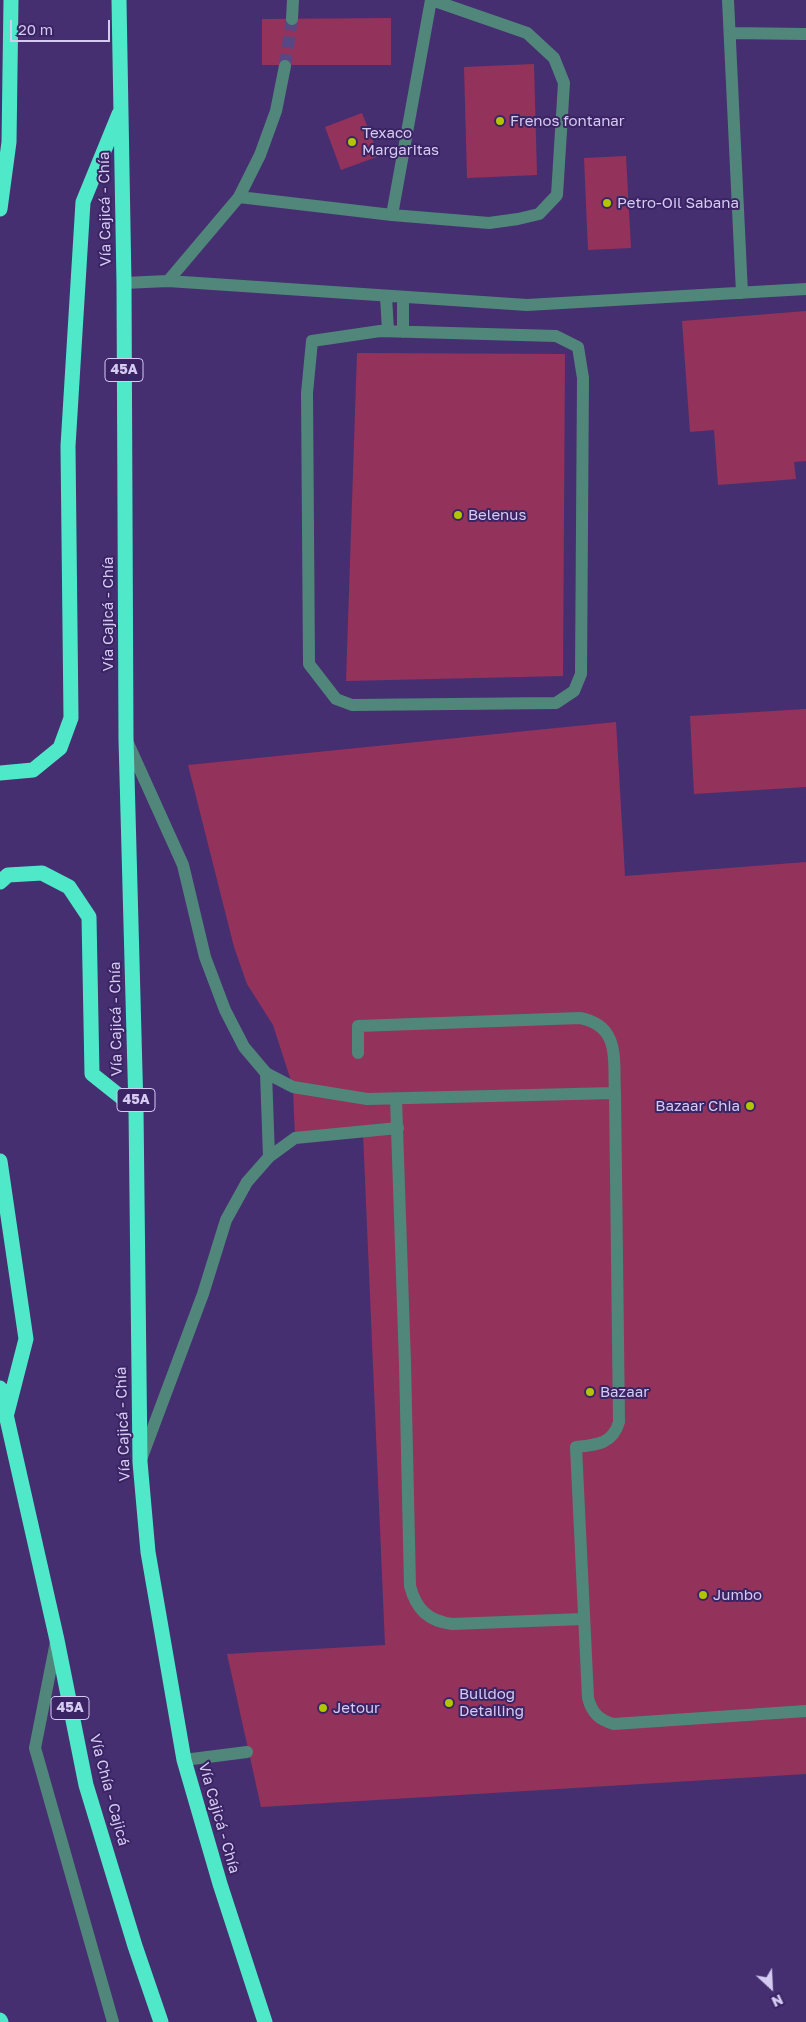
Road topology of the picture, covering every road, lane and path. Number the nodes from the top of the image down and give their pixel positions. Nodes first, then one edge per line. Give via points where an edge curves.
1 (11, 0) edge
2 (119, 0) edge
3 (293, 0) edge
4 (432, 0) edge
5 (728, 0) edge
6 (292, 18) tunnel mouth
7 (730, 33) junction
8 (806, 34) edge
9 (285, 66) tunnel mouth
10 (122, 109) junction
11 (239, 197) junction
12 (0, 209) edge
13 (392, 215) junction
14 (168, 281) junction
15 (124, 283) junction
16 (806, 289) edge
17 (742, 293) junction
18 (386, 296) junction
19 (403, 297) junction
20 (388, 331) junction
21 (403, 332) junction
22 (126, 739) junction
23 (0, 773) edge
24 (0, 882) edge
25 (358, 1053) dead end
26 (266, 1074) junction
27 (615, 1093) junction
28 (396, 1100) junction
29 (136, 1108) junction
30 (398, 1128) junction
31 (269, 1158) junction
32 (0, 1160) edge
33 (0, 1388) edge
34 (7, 1415) junction
35 (140, 1462) junction
36 (583, 1619) junction
37 (57, 1640) junction
38 (806, 1711) edge
39 (247, 1752) dead end
40 (184, 1760) junction
41 (113, 2022) edge
42 (161, 2022) edge
43 (265, 2022) edge

1 - 12 highway via 9,142
2 - 10 highway, Vía Cajicá - Chía / 45A
3 - 6 street
4 - 13 street
4 - 13 street via 527,33 554,58 564,83 558,195 538,214 489,223
5 - 7 street
7 - 8 street
7 - 17 street
9 - 11 street via 276,112 260,156
10 - 15 highway, Vía Cajicá - Chía / 45A
10 - 23 highway via 83,202 68,446 71,718 60,748 32,770
11 - 13 street
11 - 14 street
14 - 15 street
14 - 18 street
15 - 22 highway, Vía Cajicá - Chía / 45A
16 - 17 street
17 - 19 street via 527,305
18 - 19 street
18 - 20 street
19 - 21 street
20 - 21 street
20 - 21 street via 312,341 307,393 309,664 336,699 352,705 556,703 574,691 581,674 583,378 578,347 556,336
22 - 26 street via 182,865 205,957 225,1010 244,1047
22 - 29 highway, Vía Cajicá - Chía / 45A
24 - 29 highway via 8,875 42,873 69,887 88,917 92,1074
25 - 27 street via 358,1026 580,1018 600,1024 612,1040
26 - 28 street via 293,1087 367,1099
26 - 31 street
27 - 28 street
27 - 36 street via 619,1422 612,1437 605,1442 576,1447
28 - 30 street
29 - 35 highway, Vía Cajicá - Chía / 45A
30 - 31 street via 295,1138
30 - 36 street via 410,1586 413,1598 428,1617 452,1624
31 - 35 street via 247,1182 226,1220 203,1294
32 - 34 highway via 26,1339
33 - 34 highway, Vía Chía - Cajicá / 45A
34 - 37 highway, Vía Chía - Cajicá / 45A
35 - 40 highway, Vía Cajicá - Chía / 45A via 148,1552
36 - 38 street via 588,1698 596,1716 604,1722 614,1724
37 - 41 street via 35,1748
37 - 42 highway, Vía Chía - Cajicá / 45A via 86,1785 134,1946
39 - 40 street
40 - 43 highway, Vía Cajicá - Chía / 45A

